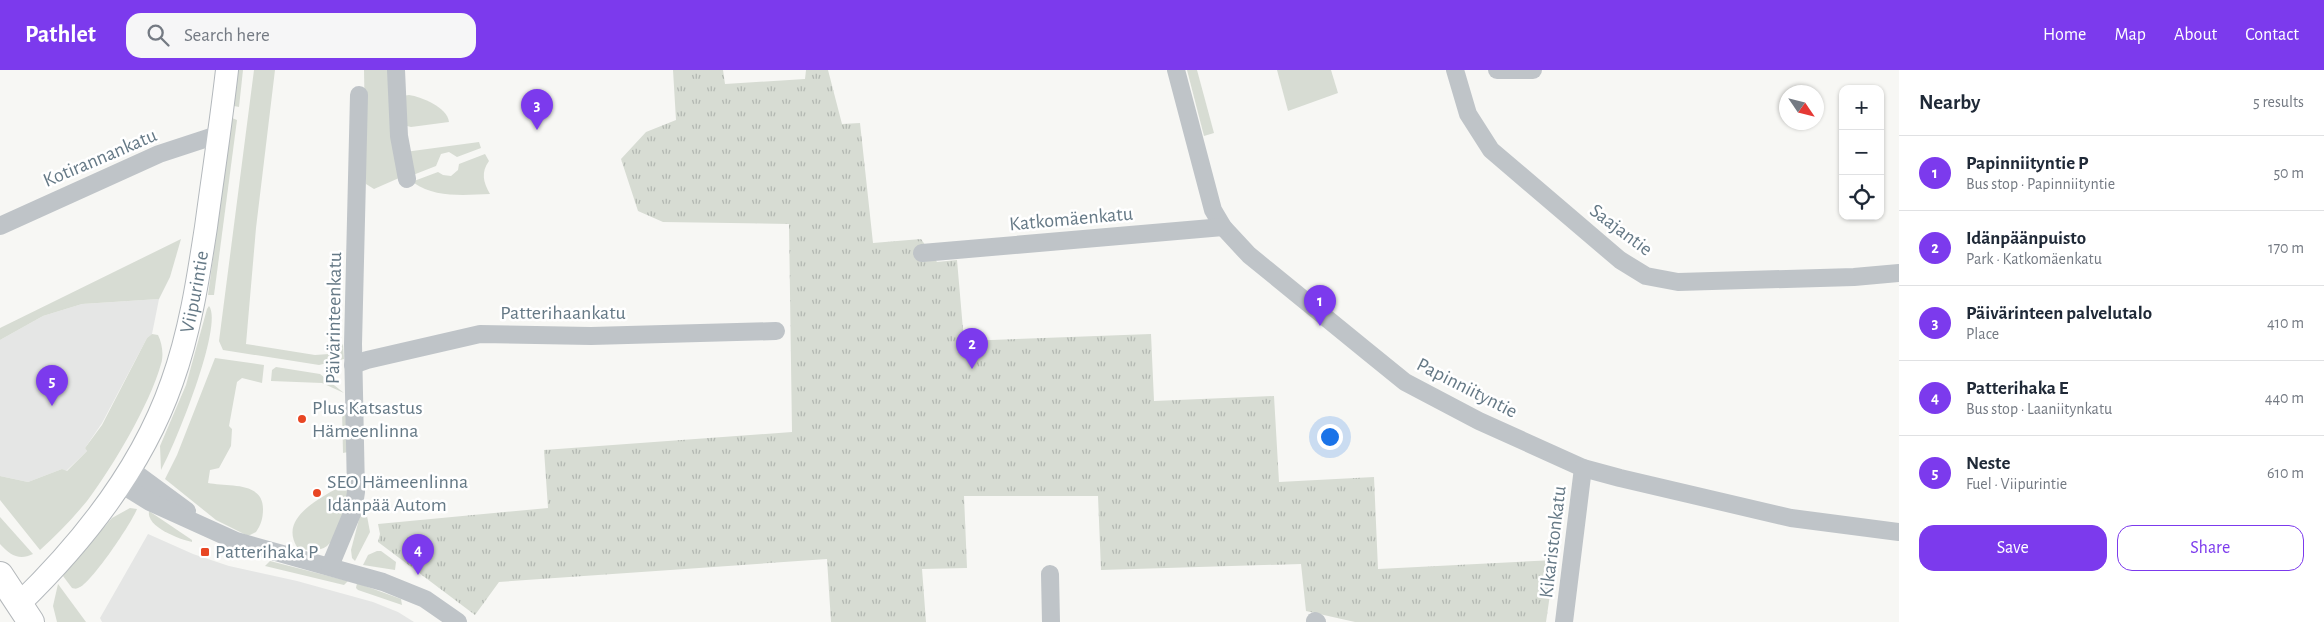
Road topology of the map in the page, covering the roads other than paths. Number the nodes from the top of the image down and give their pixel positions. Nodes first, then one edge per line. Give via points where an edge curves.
1 (227, 70) edge
2 (396, 70) edge
3 (1176, 70) edge
4 (1455, 70) edge
5 (1497, 70) edge
6 (1532, 70) edge
7 (359, 95) dead end
8 (220, 134) junction
9 (406, 179) dead end
10 (0, 226) edge
11 (1223, 227) junction
12 (922, 253) dead end
13 (1899, 273) edge
14 (776, 331) dead end
15 (354, 365) junction
16 (1583, 468) junction
17 (120, 483) junction
18 (1899, 532) edge
19 (330, 566) junction
20 (1050, 574) dead end
21 (46, 578) junction
22 (15, 598) edge
23 (41, 622) edge
24 (458, 622) edge
25 (1051, 622) edge
26 (1564, 622) edge

1 - 8 main road, Viipurintie
2 - 9 street via 399,136
3 - 11 street, Papinniityntie via 1213,210
4 - 13 street, Saajantie via 1468,114 1491,150 1620,260 1646,276 1678,282
5 - 6 street
7 - 15 street, Päivärinteenkatu
8 - 10 street, Kotirannankatu via 159,154
8 - 17 main road, Viipurintie via 195,298 172,383 140,452
11 - 12 street, Katkomäenkatu
11 - 16 street, Papinniityntie via 1249,255 1405,382
14 - 15 street, Patterihaankatu via 591,336 480,334
15 - 19 street, Päivärinteenkatu via 356,492 353,511
16 - 18 street, Papinniityntie via 1791,518
16 - 26 street, Kikaristonkatu
17 - 19 street via 150,502 261,550
17 - 21 main road, Viipurintie via 73,549
17 - 22 main road, Viipurintie
19 - 24 street via 402,589 424,599
20 - 25 street
21 - 22 main road, Viipurintie
21 - 23 main road, Viipurintie via 40,597

